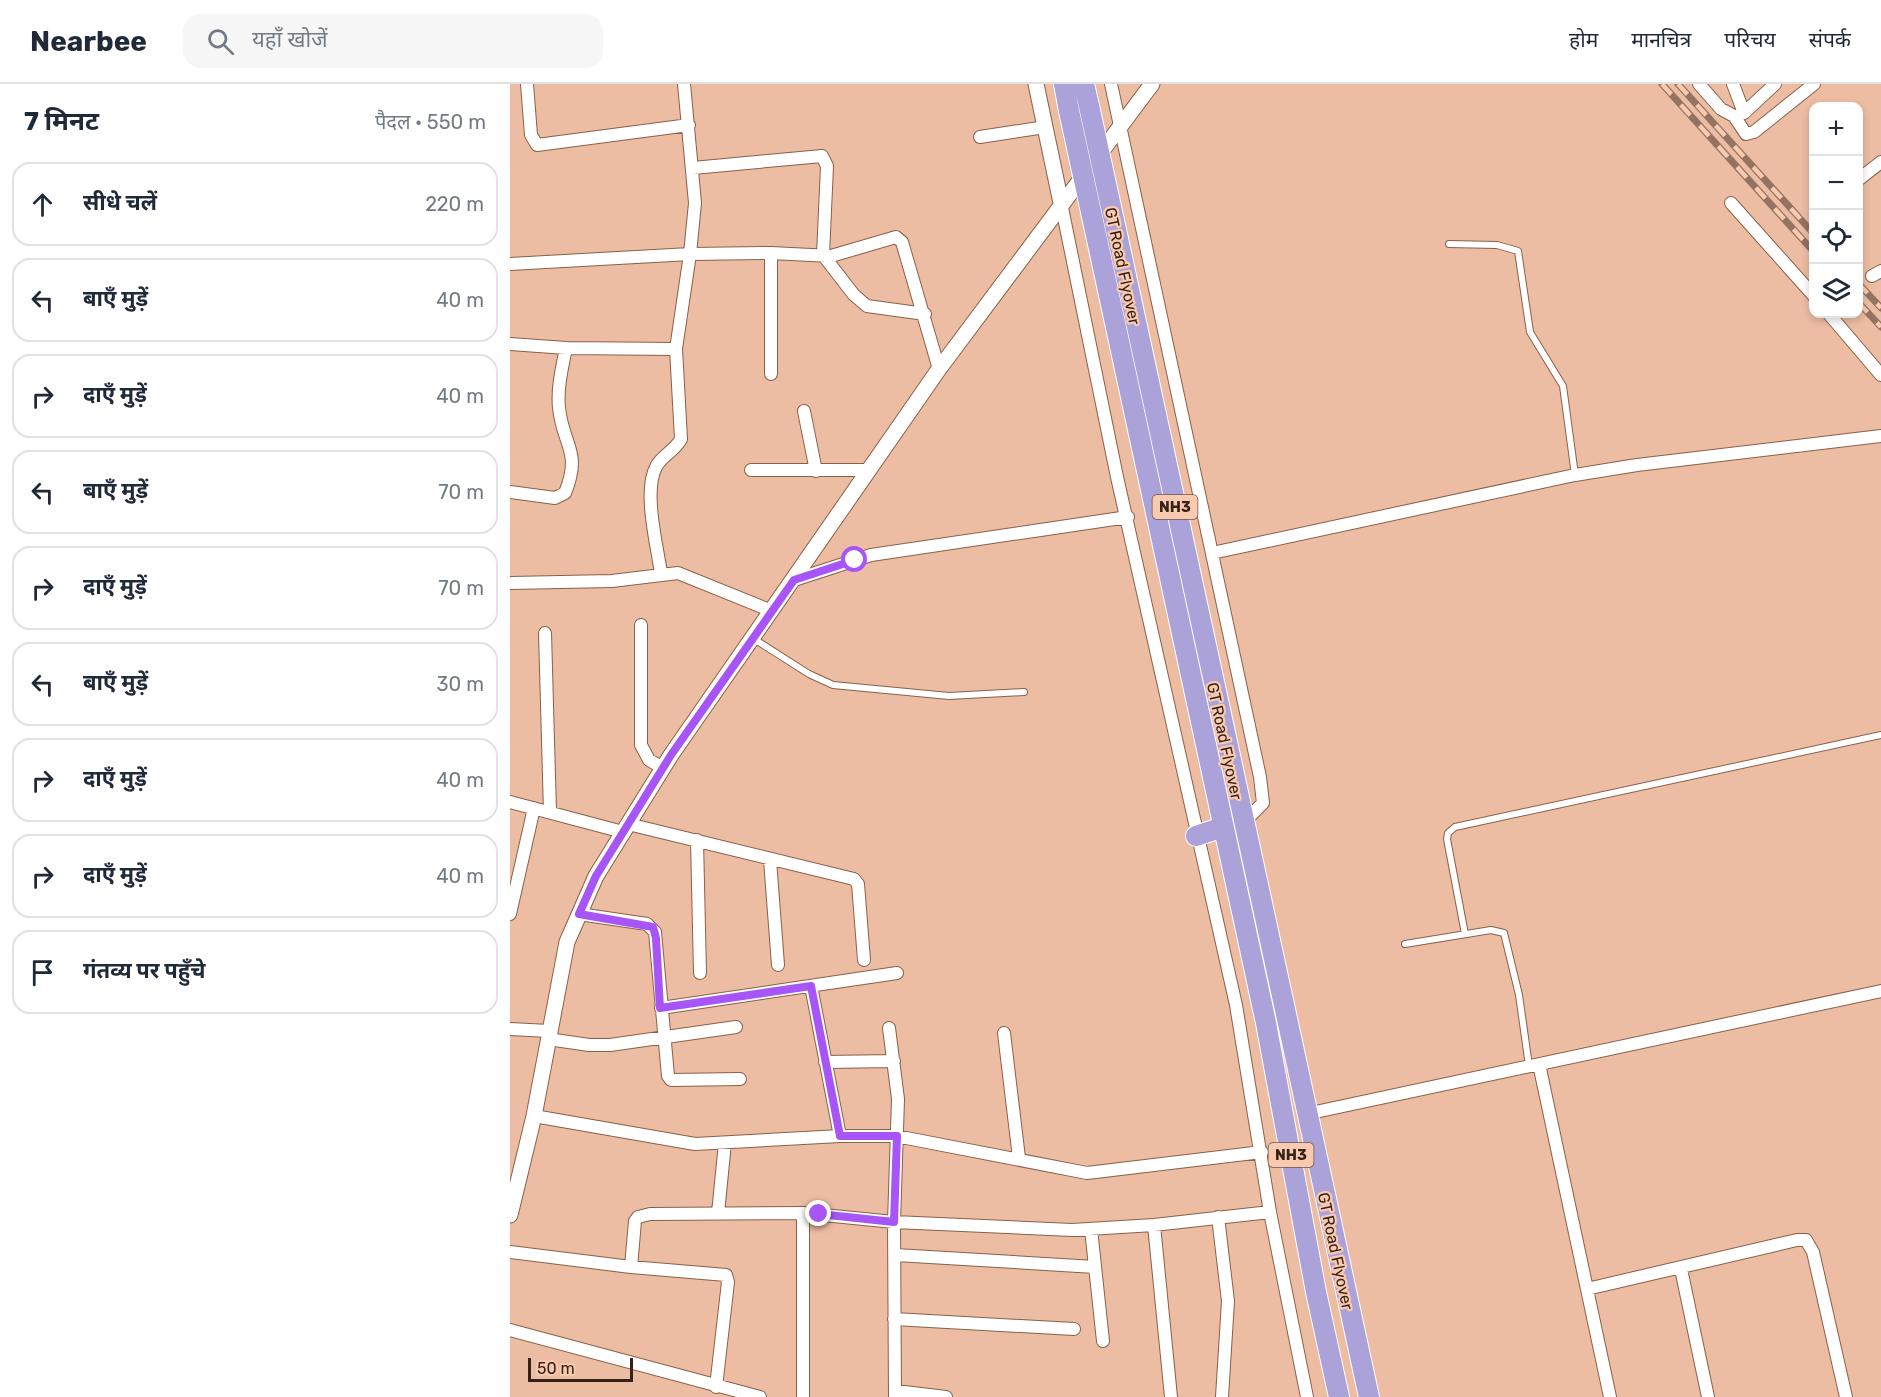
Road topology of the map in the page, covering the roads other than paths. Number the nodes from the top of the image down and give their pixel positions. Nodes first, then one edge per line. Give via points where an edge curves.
1 (527, 84) edge
2 (684, 84) edge
3 (1036, 84) edge
4 (1064, 84) edge
5 (1084, 84) edge
6 (1111, 84) edge
7 (1152, 84) edge
8 (1699, 84) edge
9 (1733, 84) edge
10 (1775, 84) edge
11 (1814, 84) edge
12 (1739, 115) junction
13 (689, 125) junction
14 (1120, 126) junction
15 (1045, 127) junction
16 (980, 137) dead end
17 (1881, 162) edge
18 (693, 168) junction
19 (1863, 176) edge
20 (1061, 203) junction
21 (1731, 203) dead end
22 (1449, 244) dead end
23 (771, 253) junction
24 (690, 254) junction
25 (824, 255) junction
26 (510, 264) edge
27 (1809, 290) edge
28 (925, 314) junction
29 (1832, 318) edge
30 (510, 344) edge
31 (566, 348) junction
32 (676, 349) junction
33 (939, 369) junction
34 (771, 374) dead end
35 (1881, 375) edge
36 (804, 411) dead end
37 (1881, 436) edge
38 (751, 470) dead end
39 (870, 470) junction
40 (816, 471) junction
41 (1575, 475) junction
42 (510, 492) edge
43 (1128, 517) junction
44 (1212, 553) junction
45 (661, 573) junction
46 (794, 580) junction
47 (510, 583) edge
48 (772, 612) junction
49 (641, 626) dead end
50 (545, 633) dead end
51 (753, 638) junction
52 (1024, 692) dead end
53 (1881, 735) edge
54 (663, 768) junction
55 (510, 802) edge
56 (534, 808) junction
57 (550, 812) junction
58 (1243, 823) junction
59 (1224, 827) junction
60 (626, 828) junction
61 (1196, 836) junction
62 (697, 840) junction
63 (770, 860) junction
64 (510, 914) edge
65 (579, 914) junction
66 (1465, 934) junction
67 (1405, 944) dead end
68 (864, 960) dead end
69 (778, 965) dead end
70 (700, 973) dead end
71 (897, 974) dead end
72 (811, 986) junction
73 (1881, 991) edge
74 (660, 1008) junction
75 (736, 1027) dead end
76 (889, 1028) dead end
77 (510, 1029) edge
78 (1004, 1033) dead end
79 (548, 1035) junction
80 (664, 1039) junction
81 (894, 1061) junction
82 (825, 1062) junction
83 (1534, 1065) junction
84 (740, 1079) dead end
85 (1306, 1114) junction
86 (534, 1116) junction
87 (840, 1136) junction
88 (897, 1136) junction
89 (725, 1143) junction
90 (1262, 1152) junction
91 (1019, 1158) junction
92 (1270, 1212) junction
93 (718, 1213) junction
94 (803, 1213) junction
95 (510, 1215) edge
96 (1218, 1218) junction
97 (894, 1222) junction
98 (1154, 1225) junction
99 (1090, 1230) junction
100 (510, 1252) edge
101 (896, 1255) junction
102 (631, 1267) junction
103 (1095, 1267) junction
104 (1681, 1269) junction
105 (1587, 1289) junction
106 (894, 1319) junction
107 (1074, 1329) dead end
108 (510, 1330) edge
109 (1103, 1341) dead end
110 (716, 1387) junction
111 (896, 1394) edge
112 (760, 1397) edge
113 (803, 1397) edge
114 (946, 1397) edge
115 (1171, 1397) edge
116 (1222, 1397) edge
117 (1307, 1397) edge
118 (1339, 1397) edge
119 (1369, 1397) edge
120 (1610, 1397) edge
121 (1708, 1397) edge
122 (1846, 1397) edge

1 - 13 street via 531,135 537,146
2 - 13 street
3 - 15 street
4 - 59 highway, GT Road Flyover / NH3, bridge
5 - 58 highway, GT Road Flyover / NH3, bridge
6 - 14 street
7 - 14 street
8 - 12 street via 1721,109
9 - 12 street
10 - 12 street
11 - 12 street via 1754,132 1746,134
13 - 18 street
14 - 20 street
14 - 44 street
15 - 16 street
15 - 20 street
17 - 19 street
18 - 24 street via 695,203
18 - 25 street via 822,156 826,166
20 - 33 street
20 - 43 street
21 - 27 street
22 - 41 lane via 1497,245 1518,251 1530,332 1563,386
23 - 24 street
23 - 25 street
23 - 34 street
24 - 26 street
24 - 32 street
25 - 28 street via 867,306
25 - 28 street via 896,237 902,242
28 - 33 street
29 - 35 street
30 - 31 street
31 - 32 street
31 - 42 street via 558,391 560,418 574,463 567,489 555,498
32 - 45 street via 681,440 657,464 651,477
33 - 39 street
36 - 40 street
37 - 41 street
38 - 40 street
39 - 40 street
39 - 46 street
41 - 44 street
43 - 46 street via 871,555
43 - 61 street
44 - 58 street via 1263,803
45 - 47 street via 626,580
45 - 48 street via 685,575
46 - 48 street
48 - 51 street
49 - 54 street via 641,746 649,760
50 - 57 street
51 - 52 lane via 833,685 949,696
51 - 54 street
53 - 66 lane via 1455,827 1447,839
54 - 60 street
55 - 56 street
56 - 57 street
56 - 64 street
57 - 60 street
58 - 85 highway, GT Road Flyover / NH3
59 - 61 highway
59 - 118 highway, GT Road Flyover / NH3
60 - 62 street
60 - 65 street via 596,876
61 - 90 street via 1236,1005
62 - 63 street
62 - 70 street
63 - 68 street via 857,881
63 - 69 street
65 - 74 street via 653,927
65 - 79 street via 567,942
66 - 67 lane
66 - 83 lane via 1491,930 1504,933
71 - 72 street
72 - 74 street
72 - 82 street
73 - 83 street
74 - 80 street
75 - 80 street
76 - 81 street
77 - 79 street
78 - 91 street
79 - 80 street via 600,1045
79 - 86 street
80 - 84 street via 671,1080
81 - 82 street
81 - 88 street
82 - 87 street
83 - 85 street
83 - 105 street
85 - 119 highway, GT Road Flyover / NH3
86 - 89 street via 675,1142
86 - 95 street
87 - 88 street
87 - 89 street
88 - 91 street
88 - 97 street
89 - 93 street
90 - 91 street via 1087,1173
90 - 92 street
92 - 96 street
92 - 117 street
93 - 94 street
93 - 102 street via 638,1217
94 - 97 street
94 - 113 street
96 - 98 street
96 - 116 street via 1228,1301
97 - 99 street
97 - 101 street
98 - 99 street
98 - 115 street
99 - 103 street
100 - 102 street
101 - 103 street
101 - 106 street
102 - 110 street via 726,1275
103 - 109 street
104 - 105 street
104 - 121 street
104 - 122 street via 1797,1240 1810,1242
105 - 120 street
106 - 107 street
106 - 111 street
108 - 110 street
110 - 112 street
111 - 114 street

